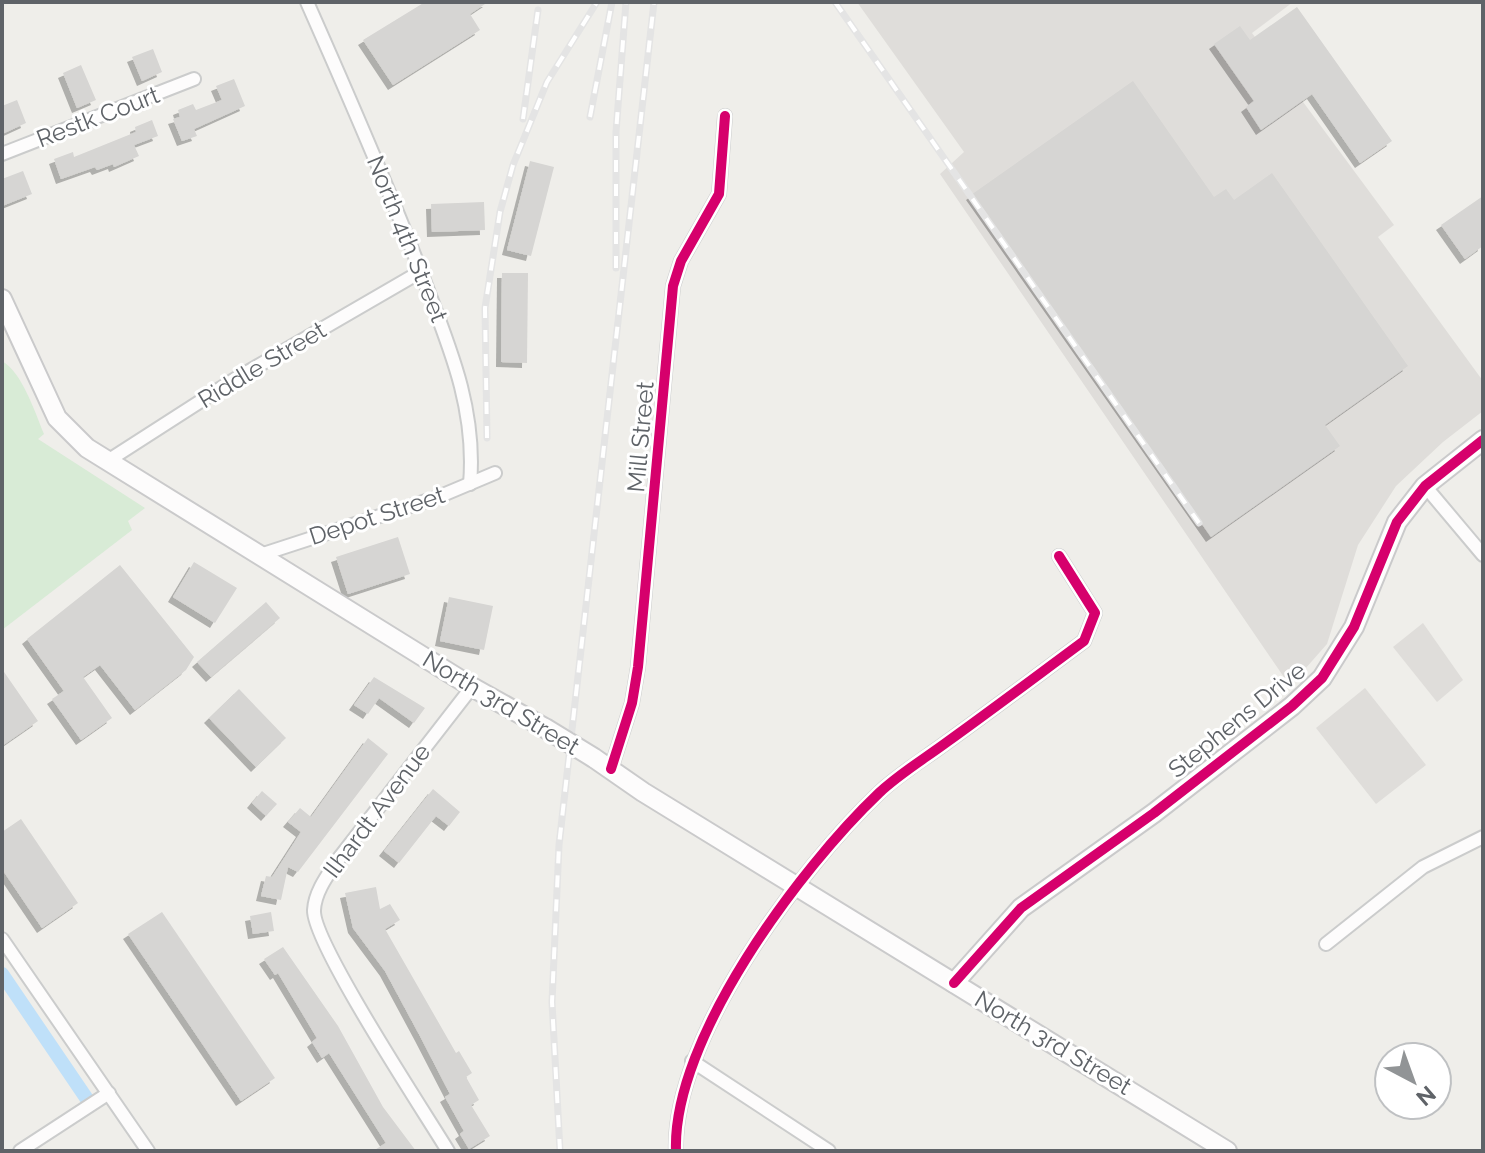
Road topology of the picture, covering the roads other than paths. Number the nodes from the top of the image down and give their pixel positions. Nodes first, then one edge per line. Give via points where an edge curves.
1 (307, 2) edge
2 (194, 79) dead end
3 (725, 116) dead end
4 (2, 154) edge
5 (420, 272) junction
6 (2, 299) edge
7 (6, 320) edge
8 (1483, 440) edge
9 (106, 462) junction
10 (495, 473) dead end
11 (470, 484) junction
12 (1425, 486) junction
13 (1483, 555) edge
14 (257, 556) junction
15 (1059, 556) dead end
16 (472, 687) junction
17 (611, 769) junction
18 (1483, 837) edge
19 (795, 886) junction
20 (2, 939) edge
21 (1326, 944) dead end
22 (954, 983) junction
23 (692, 1061) junction
24 (109, 1093) junction
25 (20, 1151) edge
26 (148, 1151) edge
27 (448, 1151) edge
28 (676, 1151) edge
29 (829, 1151) edge
30 (1227, 1151) edge

1 - 5 street, North 4th Street
2 - 4 street, Restk Court
3 - 17 street, Mill Street via 719,194 681,261 673,286 638,667
5 - 9 street, Riddle Street via 232,381
5 - 11 street, North 4th Street via 467,402
6 - 7 main road, North 3rd Street
7 - 9 main road, North 3rd Street via 57,418
8 - 12 main road, Stephens Drive
9 - 14 main road, North 3rd Street
10 - 11 street, Depot Street
11 - 14 street, Depot Street
12 - 13 street
12 - 22 main road, Stephens Drive via 1386,542 1354,627 1322,678 1154,813 1021,908
14 - 16 main road, North 3rd Street
15 - 19 street via 1095,613 1084,641 881,791
16 - 17 main road, North 3rd Street, bridge
16 - 27 street, Ilhardt Avenue via 337,861 313,909 335,965
17 - 19 main road, North 3rd Street
18 - 21 street via 1423,867
19 - 22 main road, North 3rd Street
19 - 23 street
20 - 24 street
22 - 30 main road, North 3rd Street
23 - 28 street via 679,1104
23 - 29 street
24 - 25 street
24 - 26 street

